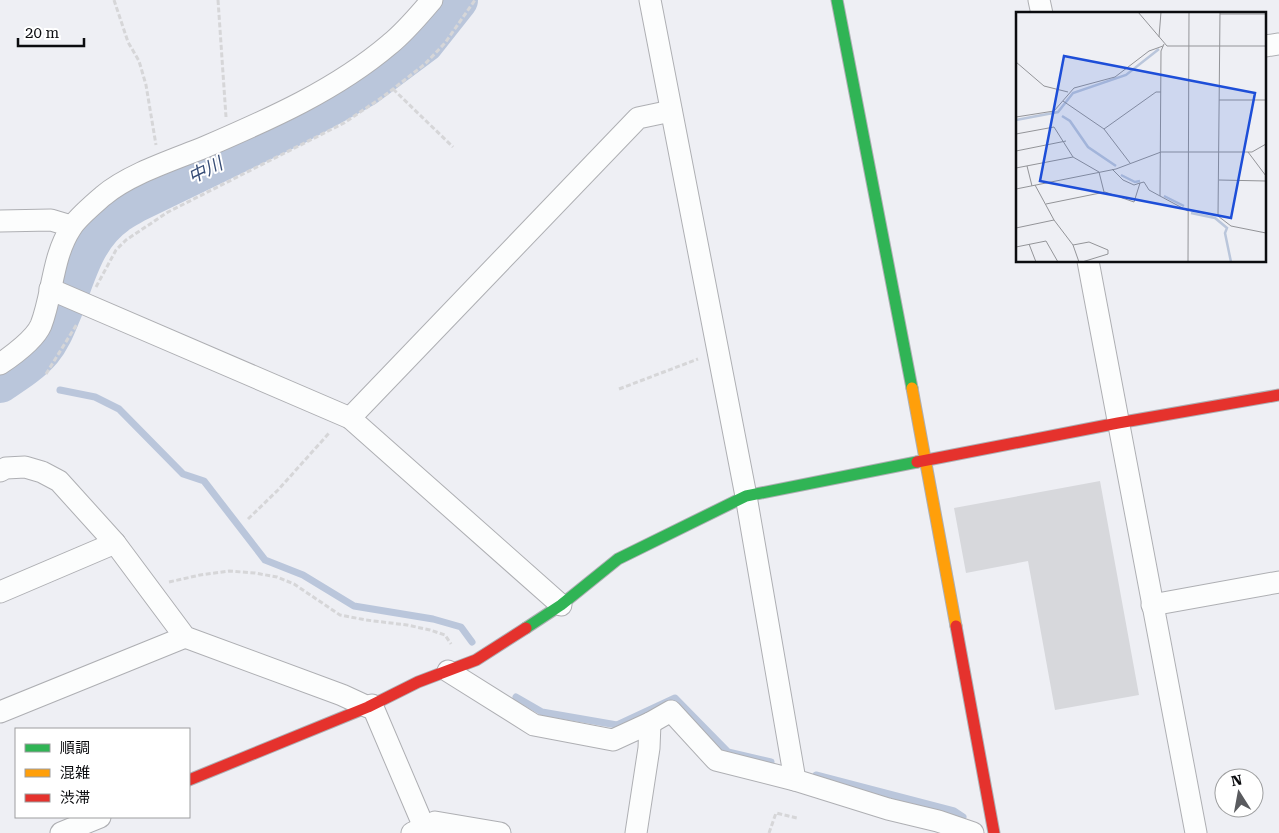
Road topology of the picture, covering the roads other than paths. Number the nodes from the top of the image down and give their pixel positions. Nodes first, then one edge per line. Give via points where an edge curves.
1 (432, 0) edge
2 (650, 0) edge
3 (837, 0) edge
4 (1279, 44) edge
5 (1266, 46) edge
6 (670, 111) junction
7 (0, 222) edge
8 (71, 226) junction
9 (1088, 262) edge
10 (50, 289) junction
11 (0, 364) edge
12 (1279, 395) edge
13 (344, 416) junction
14 (1118, 424) junction
15 (926, 462) junction
16 (0, 471) edge
17 (746, 496) junction
18 (115, 543) junction
19 (1279, 582) edge
20 (0, 592) edge
21 (560, 605) junction
22 (1152, 605) junction
23 (185, 637) junction
24 (454, 668) junction
25 (370, 706) junction
26 (0, 712) edge
27 (650, 723) junction
28 (190, 780) edge
29 (795, 780) junction
30 (98, 818) edge
31 (418, 830) edge
32 (61, 833) edge
33 (500, 833) edge
34 (636, 833) edge
35 (974, 833) edge
36 (994, 833) edge
37 (1196, 833) edge

1 - 8 street via 390,44 355,71 256,125 125,180
2 - 6 street
3 - 15 street
4 - 5 street
6 - 13 street via 638,118
6 - 17 street
7 - 8 street via 51,220
8 - 10 street
9 - 14 street
10 - 11 street via 40,327
10 - 13 street
12 - 14 street
13 - 21 street
14 - 15 street
14 - 22 street
15 - 17 street
15 - 36 street
16 - 18 street via 25,467 59,481
17 - 21 street via 618,559
17 - 29 street
18 - 20 street
18 - 23 street
19 - 22 street
21 - 24 street via 476,660
22 - 37 street
23 - 25 street
23 - 26 street
24 - 25 street
24 - 27 street via 534,724 613,740
25 - 28 street
25 - 31 street
27 - 29 street via 671,711 716,760
27 - 34 street
29 - 35 street
30 - 32 street
31 - 33 street via 435,822

